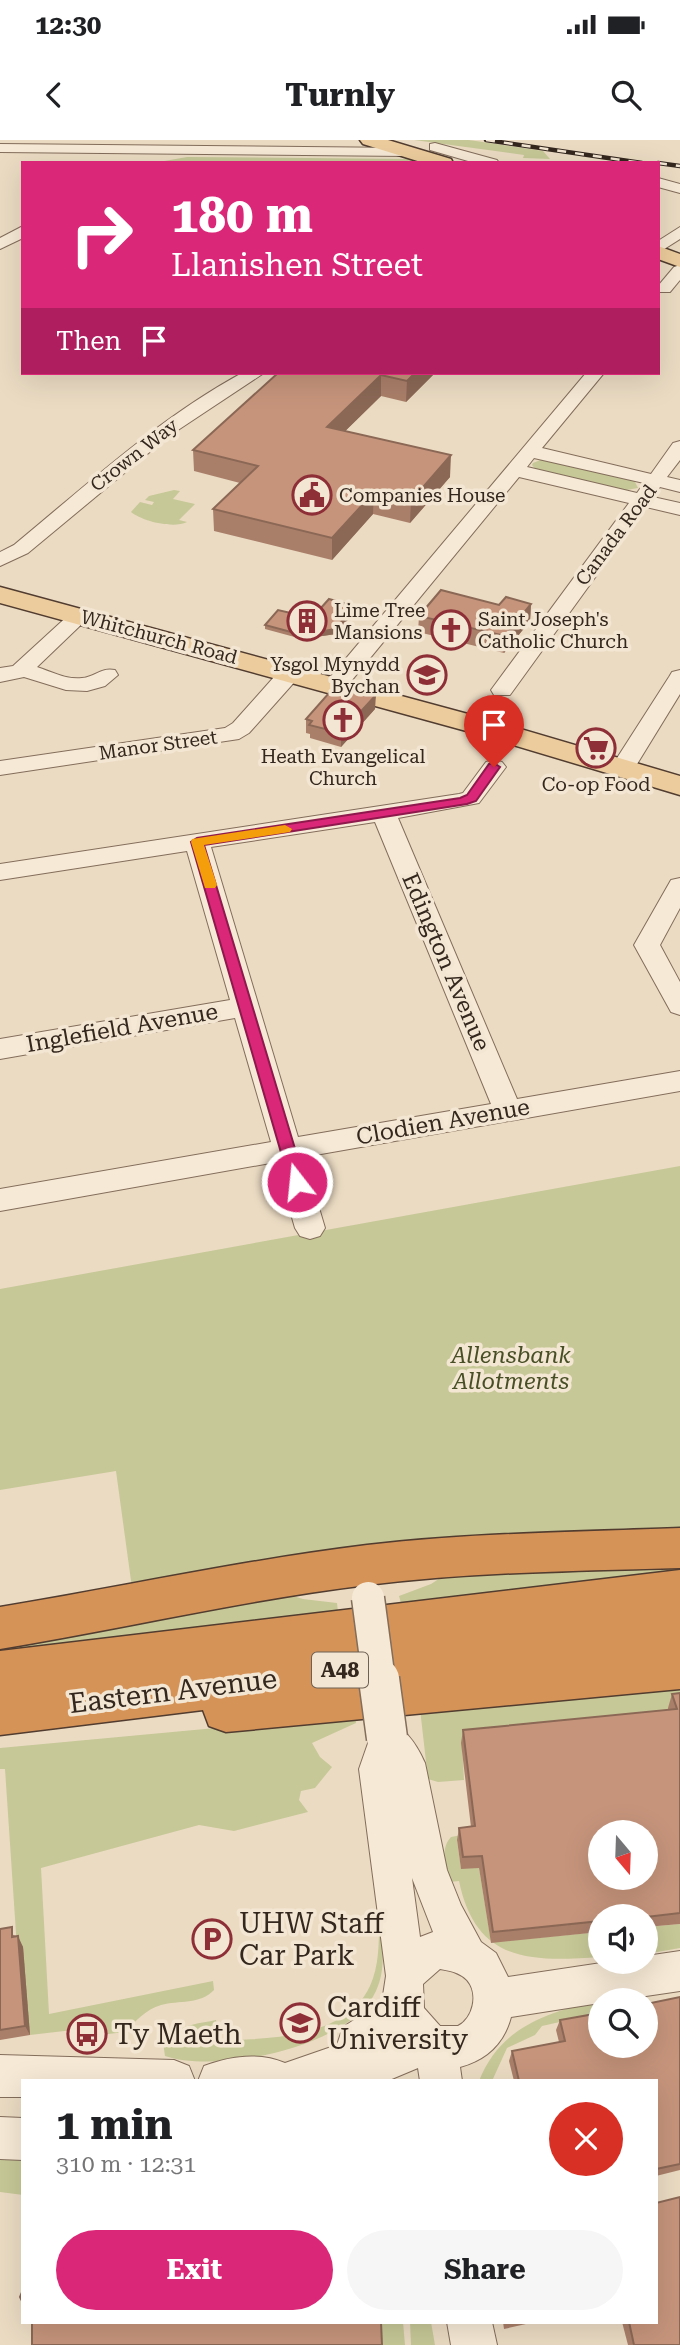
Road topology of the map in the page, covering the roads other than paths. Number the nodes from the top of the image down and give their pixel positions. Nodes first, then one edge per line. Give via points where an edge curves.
1 (368, 140) edge
2 (388, 140) edge
3 (7, 148) edge
4 (158, 151) junction
5 (337, 152) junction
6 (406, 152) junction
7 (452, 158) edge
8 (140, 161) edge
9 (476, 161) edge
10 (660, 183) edge
11 (680, 189) edge
12 (21, 231) edge
13 (680, 232) edge
14 (1, 243) edge
15 (660, 248) edge
16 (660, 251) edge
17 (660, 260) edge
18 (680, 261) edge
19 (680, 269) edge
20 (661, 293) edge
21 (252, 375) edge
22 (593, 375) edge
23 (680, 447) edge
24 (530, 451) junction
25 (514, 470) junction
26 (656, 480) junction
27 (680, 486) edge
28 (641, 500) junction
29 (680, 509) edge
30 (21, 549) junction
31 (0, 560) edge
32 (0, 571) edge
33 (0, 595) edge
34 (79, 616) junction
35 (23, 670) junction
36 (289, 673) junction
37 (0, 675) edge
38 (107, 675) dead end
39 (680, 677) edge
40 (335, 686) junction
41 (502, 690) dead end
42 (494, 767) dead end
43 (0, 768) edge
44 (622, 769) junction
45 (680, 786) edge
46 (384, 814) junction
47 (197, 842) junction
48 (0, 872) edge
49 (680, 886) edge
50 (680, 1006) edge
51 (245, 1007) junction
52 (0, 1049) edge
53 (680, 1081) edge
54 (508, 1111) junction
55 (287, 1149) junction
56 (0, 1200) edge
57 (310, 1228) dead end
58 (680, 1548) edge
59 (366, 1581) junction
60 (680, 1590) edge
61 (0, 1628) edge
62 (680, 1630) edge
63 (680, 1667) edge
64 (0, 1672) edge
65 (0, 1713) edge
66 (0, 1721) edge
67 (387, 1738) junction
68 (466, 1954) junction
69 (680, 1971) edge
70 (404, 1993) junction
71 (494, 1999) junction
72 (435, 2057) edge
73 (353, 2060) junction
74 (0, 2076) edge
75 (104, 2079) edge
76 (242, 2079) edge
77 (272, 2079) edge
78 (297, 2079) edge
79 (0, 2138) edge
80 (21, 2139) edge
81 (470, 2324) edge
82 (474, 2345) edge

1 - 5 street via 359,148
1 - 6 main road
2 - 7 main road
3 - 4 street
4 - 5 street
4 - 8 street
5 - 6 street
6 - 7 main road
7 - 9 street
10 - 11 street
12 - 14 street
13 - 15 street
16 - 18 main road
17 - 19 main road
19 - 20 street
21 - 30 street, Crown Way via 152,440
22 - 24 street
23 - 26 street, Canada Road
24 - 25 street
24 - 26 street
25 - 28 street
25 - 40 street
26 - 27 street
26 - 28 street, Canada Road
28 - 29 street
28 - 41 street, Canada Road
30 - 31 street, Crown Way
30 - 32 street, Crown Way
33 - 34 main road, Whitchurch Road
34 - 35 street
34 - 36 main road, Whitchurch Road
35 - 37 street
35 - 38 street via 80,688
36 - 40 main road, Whitchurch Road
36 - 43 street, Manor Street via 231,734
39 - 44 street
40 - 44 main road, Whitchurch Road
42 - 46 street via 467,800
44 - 45 main road, Whitchurch Road
46 - 47 street
46 - 54 street, Edington Avenue
47 - 48 street
47 - 51 street
49 - 50 street via 647,945
51 - 52 street, Inglefield Avenue
51 - 55 street
53 - 54 street, Clodien Avenue
54 - 55 street, Clodien Avenue
55 - 56 street, Clodien Avenue
55 - 57 street
58 - 59 highway via 411,1560
59 - 61 highway via 172,1595
59 - 67 street, bridge
60 - 64 highway, Eastern Avenue / A48
62 - 65 highway, Eastern Avenue / A48
63 - 66 highway via 85,1721
67 - 68 street via 406,1763 428,1870
67 - 70 street via 378,1769
68 - 70 street via 439,1949 425,1954 413,1963
68 - 71 street via 490,1979
69 - 71 street
70 - 72 street via 415,2033
70 - 73 street via 358,2042
71 - 72 street via 487,2028 475,2039
72 - 73 street via 368,2068
73 - 78 street
74 - 75 street
76 - 77 street
79 - 80 street
81 - 82 street

